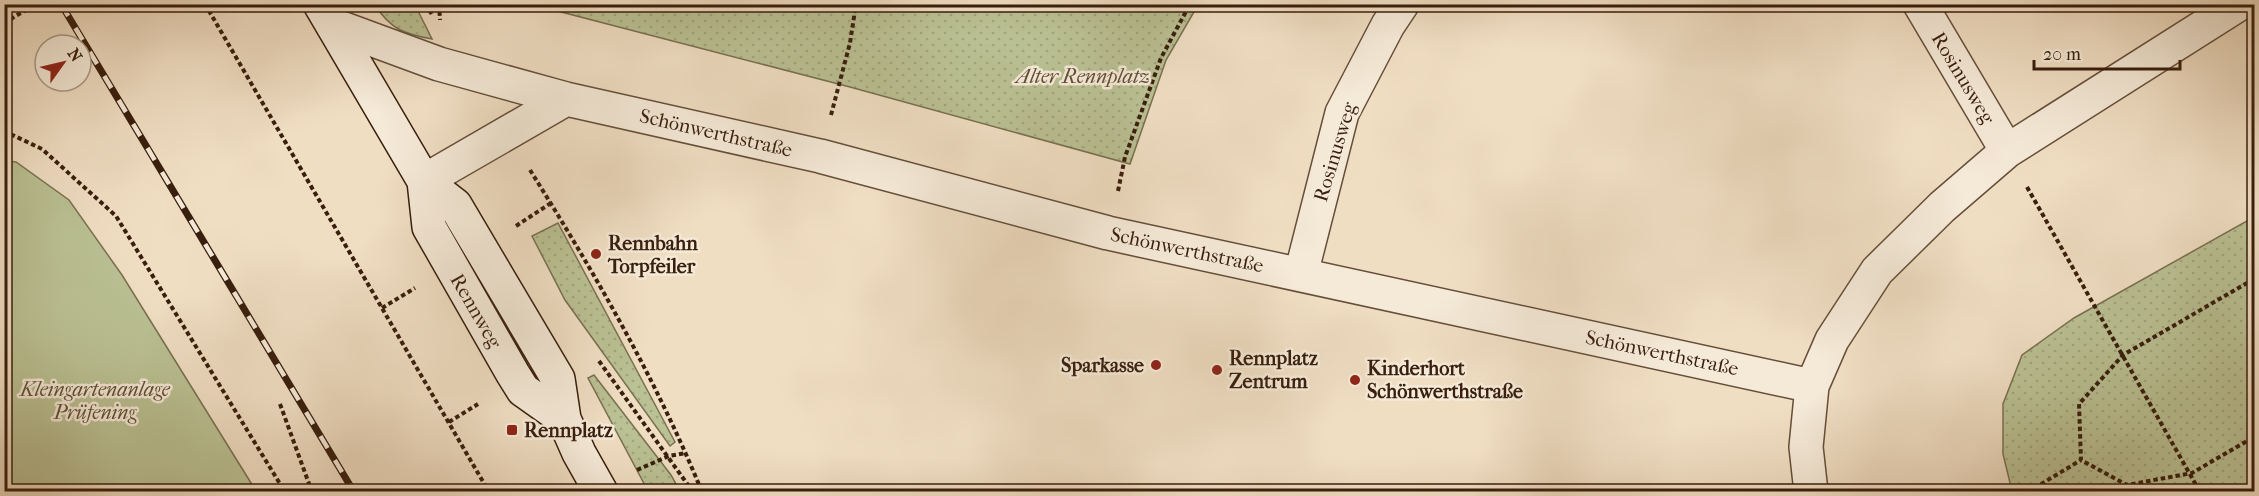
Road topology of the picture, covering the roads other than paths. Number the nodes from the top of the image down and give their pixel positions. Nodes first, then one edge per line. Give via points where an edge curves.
1 (1402, 4) edge
2 (1920, 4) edge
3 (2239, 4) edge
4 (327, 15) edge
5 (566, 99) junction
6 (2007, 151) junction
7 (424, 181) junction
8 (1301, 274) junction
9 (1812, 386) junction
10 (602, 492) edge
11 (1811, 492) edge

1 - 8 street, Rosinusweg via 1342,113
2 - 6 street, Rosinusweg
3 - 6 street
4 - 5 street, Schönwerthstraße via 439,64
4 - 7 street, Rennweg
5 - 7 street
5 - 8 street, Schönwerthstraße via 820,156 1108,233
6 - 9 street via 1877,271 1832,340
7 - 10 street, Rennweg via 455,205 558,379 564,419
8 - 9 street, Schönwerthstraße
9 - 11 street via 1806,447

